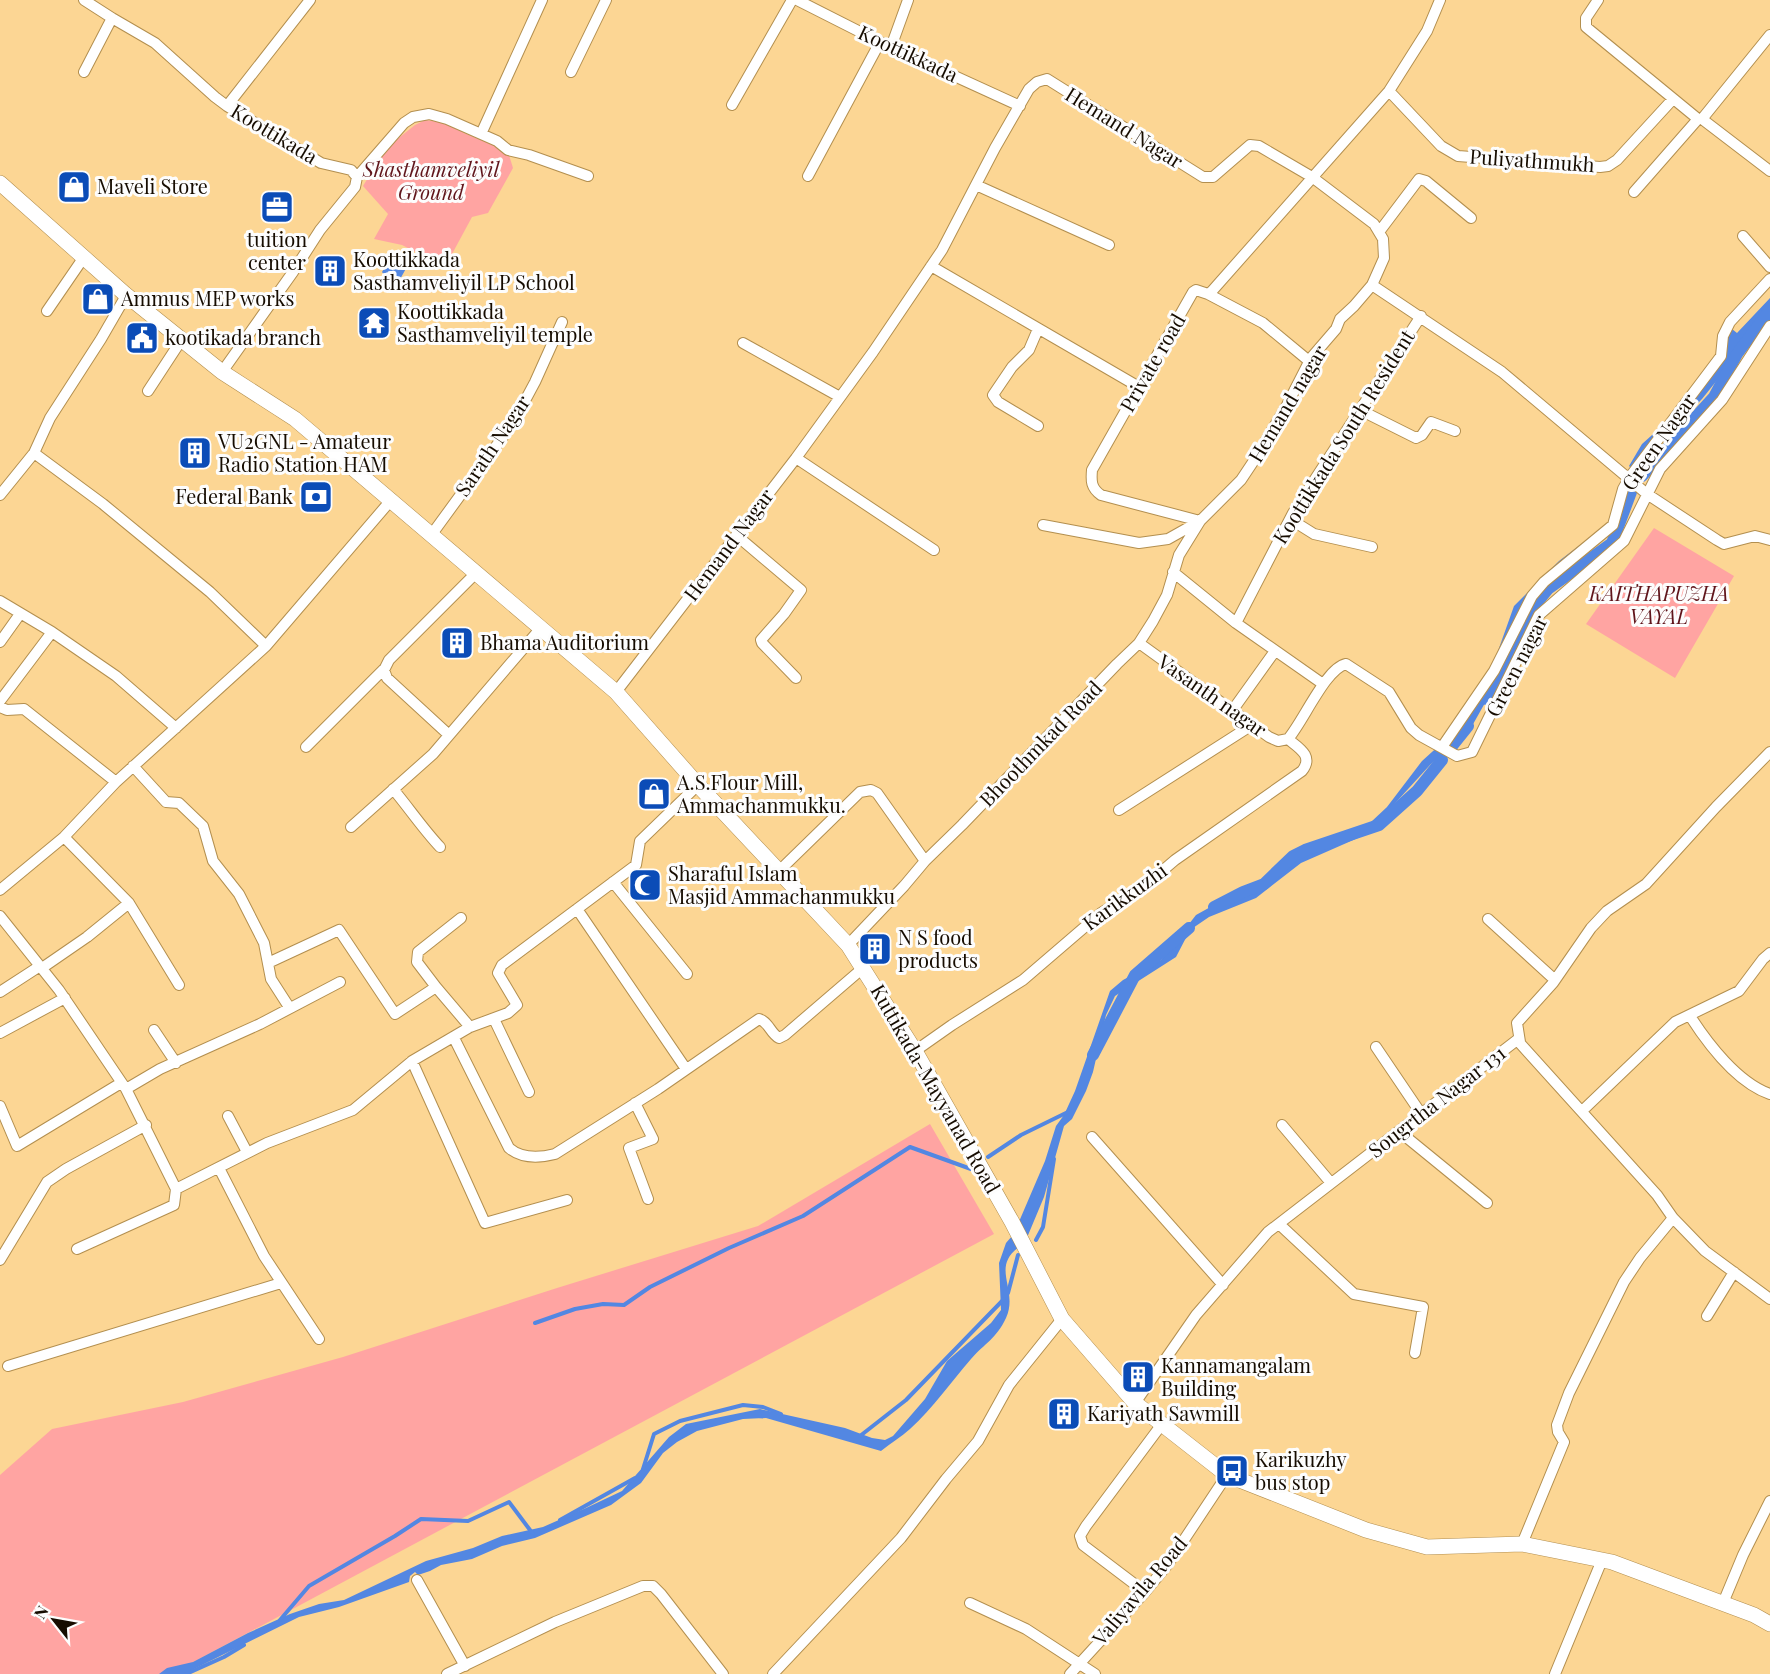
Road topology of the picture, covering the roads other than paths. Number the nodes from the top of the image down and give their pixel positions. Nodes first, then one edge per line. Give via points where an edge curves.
1 (84, 0) edge
2 (310, 0) edge
3 (542, 0) edge
4 (606, 0) edge
5 (792, 0) edge
6 (797, 0) edge
7 (908, 0) edge
8 (1440, 0) edge
9 (1598, 0) edge
10 (112, 18) junction
11 (1770, 35) edge
12 (880, 42) junction
13 (891, 47) junction
14 (84, 72) dead end
15 (571, 72) dead end
16 (1389, 91) junction
17 (1673, 99) junction
18 (732, 105) dead end
19 (227, 106) junction
20 (1020, 106) junction
21 (1700, 119) junction
22 (481, 134) junction
23 (1770, 171) edge
24 (588, 176) dead end
25 (808, 176) dead end
26 (357, 177) junction
27 (1312, 177) junction
28 (0, 183) edge
29 (976, 185) junction
30 (1634, 192) dead end
31 (1471, 218) dead end
32 (1379, 232) junction
33 (1743, 236) dead end
34 (1109, 245) dead end
35 (84, 258) junction
36 (931, 266) junction
37 (1770, 267) edge
38 (1770, 279) edge
39 (1372, 285) junction
40 (127, 294) junction
41 (1208, 294) junction
42 (47, 311) dead end
43 (1420, 316) junction
44 (561, 322) dead end
45 (1770, 326) edge
46 (1038, 328) junction
47 (182, 339) junction
48 (743, 343) dead end
49 (1309, 360) junction
50 (222, 372) junction
51 (1139, 387) junction
52 (148, 391) dead end
53 (840, 397) junction
54 (1360, 410) junction
55 (1038, 426) dead end
56 (1455, 431) dead end
57 (34, 453) junction
58 (796, 458) junction
59 (1629, 478) junction
60 (1647, 494) junction
61 (0, 495) edge
62 (392, 499) junction
63 (1290, 519) junction
64 (1200, 521) junction
65 (1043, 525) dead end
66 (432, 534) junction
67 (736, 535) junction
68 (1770, 540) edge
69 (1372, 547) dead end
70 (934, 550) dead end
71 (1173, 572) junction
72 (476, 573) junction
73 (0, 601) edge
74 (21, 614) junction
75 (1236, 623) junction
76 (540, 629) junction
77 (52, 632) junction
78 (0, 642) edge
79 (1139, 644) junction
80 (266, 646) junction
81 (1275, 651) junction
82 (385, 668) junction
83 (796, 678) dead end
84 (1323, 684) junction
85 (616, 692) junction
86 (0, 700) edge
87 (0, 707) edge
88 (1233, 711) junction
89 (1252, 725) junction
90 (176, 728) junction
91 (449, 735) junction
92 (1287, 739) junction
93 (306, 747) dead end
94 (1442, 747) junction
95 (1770, 752) edge
96 (133, 766) junction
97 (116, 782) junction
98 (698, 785) junction
99 (393, 789) junction
100 (1119, 810) dead end
101 (351, 827) dead end
102 (64, 837) junction
103 (440, 847) dead end
104 (925, 861) junction
105 (779, 871) junction
106 (613, 882) junction
107 (0, 890) edge
108 (129, 903) junction
109 (577, 909) junction
110 (0, 916) edge
111 (461, 918) dead end
112 (1488, 919) dead end
113 (848, 945) junction
114 (1770, 953) edge
115 (268, 963) junction
116 (41, 967) junction
117 (863, 968) junction
118 (687, 974) dead end
119 (1555, 980) junction
120 (340, 982) dead end
121 (179, 984) dead end
122 (436, 987) junction
123 (0, 992) edge
124 (65, 998) junction
125 (289, 1007) junction
126 (1690, 1016) junction
127 (494, 1019) junction
128 (470, 1027) junction
129 (154, 1030) dead end
130 (0, 1033) edge
131 (454, 1038) junction
132 (1517, 1040) junction
133 (1376, 1047) dead end
134 (915, 1051) junction
135 (412, 1061) junction
136 (176, 1062) junction
137 (686, 1069) junction
138 (124, 1086) junction
139 (530, 1092) dead end
140 (1770, 1095) edge
141 (635, 1103) junction
142 (0, 1106) edge
143 (1582, 1111) junction
144 (1422, 1115) junction
145 (228, 1116) dead end
146 (146, 1125) junction
147 (1282, 1125) dead end
148 (1400, 1132) junction
149 (1092, 1137) dead end
150 (247, 1152) junction
151 (219, 1168) junction
152 (1331, 1183) junction
153 (176, 1189) junction
154 (648, 1199) dead end
155 (567, 1200) dead end
156 (1487, 1203) dead end
157 (1673, 1218) junction
158 (1279, 1224) junction
159 (77, 1250) dead end
160 (0, 1260) edge
161 (1734, 1272) junction
162 (281, 1283) junction
163 (1223, 1285) junction
164 (1770, 1299) edge
165 (1707, 1316) dead end
166 (1062, 1319) junction
167 (319, 1340) dead end
168 (1415, 1353) dead end
169 (8, 1366) dead end
170 (1135, 1403) junction
171 (1162, 1425) junction
172 (1227, 1475) junction
173 (1770, 1501) edge
174 (1522, 1544) junction
175 (1602, 1560) junction
176 (417, 1580) dead end
177 (1145, 1592) junction
178 (970, 1603) dead end
179 (1723, 1603) junction
180 (1770, 1624) edge
181 (1079, 1663) junction
182 (465, 1666) junction
183 (447, 1674) edge
184 (723, 1674) edge
185 (773, 1674) edge
186 (1070, 1674) edge
187 (1095, 1674) edge
188 (1555, 1674) edge

1 - 10 street
2 - 19 street
3 - 22 street
4 - 15 street
5 - 18 street
6 - 12 street, Koottikkada
7 - 13 street
8 - 16 street, Private road via 1427,31
9 - 17 street via 1586,18 1586,27
10 - 14 street
10 - 19 street, Koottikada via 155,43
11 - 21 street
12 - 13 street, Koottikkada
12 - 25 street
13 - 20 street, Koottikkada
16 - 17 street, Puliyathmukh via 1441,146 1458,156 1600,167 1617,160
16 - 27 street, Private road
17 - 21 street
19 - 26 street, Koottikada via 321,163 351,170
20 - 27 street, Hemand Nagar via 1029,88 1047,79 1203,177 1213,177 1250,145 1259,146
20 - 29 street, Hemand Nagar
21 - 23 street
21 - 30 street
22 - 24 street via 508,150
22 - 26 street via 429,114 413,117
26 - 50 street via 355,187 320,230
27 - 32 street via 1374,224
27 - 41 street, Private road
28 - 35 main road, Kuttikada-Mayyanad Road
29 - 34 street
29 - 36 street, Hemand Nagar
31 - 32 street via 1419,179
32 - 39 street, Hemand nagar via 1384,258
33 - 37 street
35 - 40 main road, Kuttikada-Mayyanad Road
35 - 42 street
36 - 46 street
36 - 53 street, Hemand Nagar
38 - 59 street, Green Nagar via 1730,322 1723,336 1721,356
39 - 43 street
39 - 49 street, Hemand nagar
40 - 47 main road, Kuttikada-Mayyanad Road
40 - 57 street via 50,418
41 - 49 street via 1263,322
41 - 51 street, Private road via 1193,292
43 - 54 street, Koottikkada South Resident
43 - 59 street via 1502,372
44 - 66 street, Sarath Nagar via 536,382 513,423
45 - 60 street, Green nagar via 1722,400 1660,469
46 - 51 street
46 - 55 street via 1029,350 993,395
47 - 50 main road, Kuttikada-Mayyanad Road
47 - 52 street
48 - 53 street
49 - 64 street, Hemand nagar via 1287,405 1241,480
50 - 62 main road, Kuttikada-Mayyanad Road via 296,419
51 - 64 street, Private road via 1092,470 1091,483 1095,491 1107,498
53 - 58 street, Hemand Nagar
54 - 56 street via 1416,438 1431,422
54 - 63 street, Koottikkada South Resident
57 - 61 street
57 - 80 street via 210,592
58 - 67 street, Hemand Nagar
58 - 70 street
59 - 60 street
59 - 94 street, Green Nagar via 1613,525 1532,596 1494,671
60 - 68 street via 1724,544 1755,536
60 - 94 street, Green nagar via 1624,541 1539,615 1472,752 1457,756
62 - 66 main road, Kuttikada-Mayyanad Road
62 - 80 street
63 - 69 street via 1314,534
63 - 75 street, Koottikkada South Resident
64 - 65 street via 1168,539 1139,543
64 - 71 street, Bhoothmkad Road
66 - 72 main road, Kuttikada-Mayyanad Road
67 - 83 street via 801,590 761,640
67 - 85 street, Hemand Nagar
71 - 75 street
71 - 79 street, Bhoothmkad Road via 1167,595
72 - 76 main road, Kuttikada-Mayyanad Road
72 - 82 street
73 - 74 street
74 - 77 street
74 - 78 street
75 - 81 street
76 - 85 main road, Kuttikada-Mayyanad Road
76 - 91 street
77 - 86 street
77 - 90 street via 116,676
79 - 88 street, Vasanth nagar
79 - 104 street, Bhoothmkad Road
80 - 90 street
81 - 84 street
81 - 88 street
82 - 91 street via 387,678
82 - 93 street
84 - 92 street, Green nagar
84 - 94 street, Green nagar via 1340,666 1354,667 1389,692 1411,728
85 - 98 main road, Kuttikada-Mayyanad Road
87 - 97 street via 24,709
88 - 89 street, Vasanth nagar
89 - 92 street, Vasanth nagar via 1278,741
89 - 100 street
90 - 96 street
91 - 99 street
92 - 134 street, Karikkuzhi via 1307,758 1302,771 1101,913 1023,980
95 - 119 street via 1646,884 1607,911
96 - 97 street
96 - 115 street via 166,802 179,803 203,826 213,861 239,894 264,944
97 - 102 street
98 - 105 main road, Kuttikada-Mayyanad Road
98 - 106 street via 640,841 636,865
99 - 101 street
99 - 103 street
102 - 107 street
102 - 108 street
104 - 105 street via 877,793 865,790
104 - 113 street, Bhoothmkad Road
105 - 113 main road, Kuttikada-Mayyanad Road
106 - 109 street
106 - 118 street
108 - 116 street
108 - 121 street
109 - 127 street via 502,965 498,973 517,1005
109 - 137 street
110 - 116 street
111 - 122 street via 418,951 417,962
112 - 119 street
113 - 117 main road, Kuttikada-Mayyanad Road
114 - 126 street via 1739,992
115 - 122 street via 339,930 395,1014
115 - 125 street via 271,979
116 - 123 street
116 - 124 street
117 - 134 main road, Kuttikada-Mayyanad Road
117 - 137 street via 785,1035 774,1035 759,1019
119 - 132 street via 1517,1023 1520,1042
120 - 125 street
122 - 128 street
124 - 130 street
124 - 138 street
125 - 136 street
126 - 140 street via 1718,1054
126 - 143 street via 1675,1022
127 - 128 street
127 - 139 street
128 - 131 street
129 - 136 street
131 - 135 street
131 - 141 street via 505,1142 522,1156 555,1154
132 - 143 street, Sougrtha Nagar 131
132 - 144 street, Sougrtha Nagar 131
133 - 144 street
134 - 166 main road, Kuttikada-Mayyanad Road
135 - 150 street via 353,1110
135 - 155 street via 485,1223
136 - 138 street
137 - 141 street
138 - 142 street via 17,1146
138 - 146 street
141 - 154 street via 654,1139 629,1148
143 - 157 street, Sougrtha Nagar 131
144 - 148 street, Sougrtha Nagar 131
145 - 150 street
146 - 153 street
146 - 160 street via 47,1182
147 - 152 street
148 - 152 street, Sougrtha Nagar 131
148 - 156 street
149 - 163 street
150 - 151 street
151 - 153 street
151 - 162 street
152 - 158 street, Sougrtha Nagar 131
153 - 159 street via 174,1205
157 - 161 street, Sougrtha Nagar 131 via 1705,1251
157 - 174 street via 1624,1282 1569,1393 1557,1425 1564,1442
158 - 163 street, Sougrtha Nagar 131
158 - 168 street via 1354,1293 1423,1307
161 - 164 street, Sougrtha Nagar 131
161 - 165 street
162 - 167 street
162 - 169 street
163 - 170 street, Sougrtha Nagar 131 via 1196,1314
166 - 170 main road, Kuttikada-Mayyanad Road
166 - 185 street via 1009,1385 978,1441 901,1538
170 - 171 main road, Kuttikada-Mayyanad Road
171 - 172 main road, Kuttikada-Mayyanad Road
171 - 177 street via 1080,1536 1083,1545
172 - 174 main road, Kuttikada-Mayyanad Road via 1365,1530 1427,1547
172 - 177 street, Valiyavila Road
173 - 179 street
174 - 175 main road, Kuttikada-Mayyanad Road
175 - 179 main road, Kuttikada-Mayyanad Road
175 - 188 street
176 - 182 street
177 - 181 street, Valiyavila Road
178 - 181 street via 1010,1620
179 - 180 main road, Kuttikada-Mayyanad Road
181 - 186 street, Valiyavila Road
181 - 187 street
182 - 183 street
182 - 184 street via 555,1622 643,1586 653,1586

